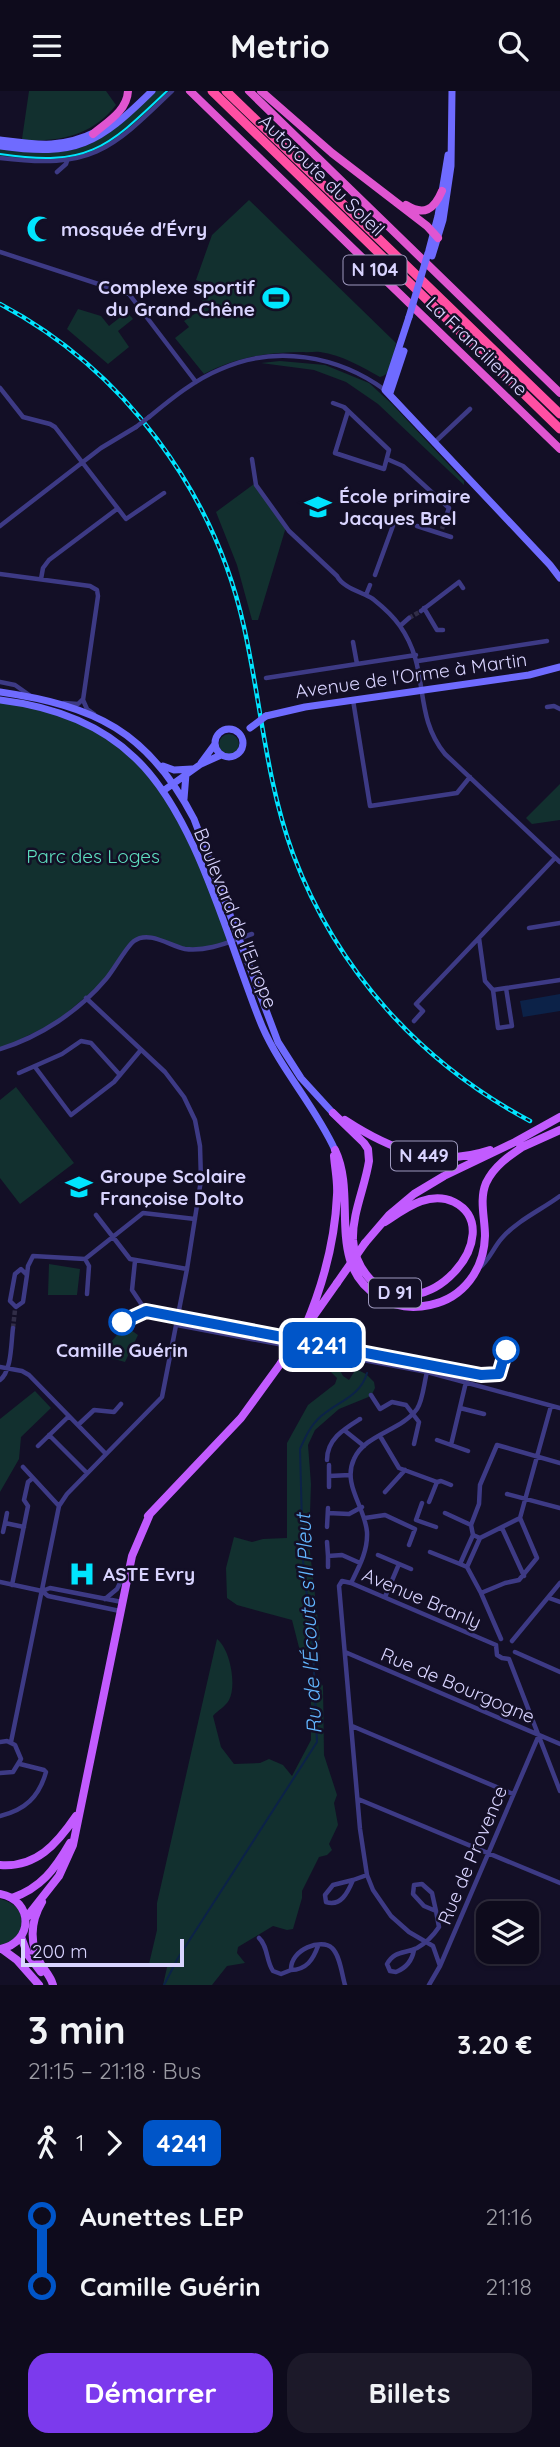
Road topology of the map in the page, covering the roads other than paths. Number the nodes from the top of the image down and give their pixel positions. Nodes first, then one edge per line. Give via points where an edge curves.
1 (128, 91) edge
2 (146, 91) edge
3 (152, 91) edge
4 (190, 91) edge
5 (212, 91) edge
6 (226, 91) edge
7 (249, 91) edge
8 (261, 91) edge
9 (452, 91) edge
10 (170, 93) edge
11 (93, 134) junction
12 (0, 140) edge
13 (450, 144) junction
14 (0, 146) edge
15 (0, 159) edge
16 (67, 161) junction
17 (57, 172) dead end
18 (373, 185) junction
19 (442, 191) junction
20 (436, 236) junction
21 (0, 252) edge
22 (196, 382) junction
23 (0, 388) edge
24 (388, 392) junction
25 (560, 393) edge
26 (333, 403) dead end
27 (470, 409) dead end
28 (348, 411) junction
29 (560, 414) edge
30 (560, 429) edge
31 (435, 442) junction
32 (560, 449) edge
33 (252, 459) dead end
34 (387, 460) junction
35 (82, 462) junction
36 (164, 493) dead end
37 (117, 509) junction
38 (445, 519) tunnel mouth
39 (394, 523) dead end
40 (0, 526) edge
41 (417, 526) dead end
42 (451, 537) dead end
43 (0, 574) edge
44 (375, 575) dead end
45 (560, 578) edge
46 (41, 579) junction
47 (370, 585) dead end
48 (463, 588) dead end
49 (366, 595) junction
50 (410, 618) tunnel mouth
51 (400, 626) junction
52 (443, 630) dead end
53 (547, 641) dead end
54 (354, 642) dead end
55 (417, 658) junction
56 (357, 664) junction
57 (560, 667) edge
58 (267, 678) dead end
59 (0, 682) edge
60 (422, 691) junction
61 (0, 692) edge
62 (33, 697) junction
63 (0, 700) edge
64 (83, 700) junction
65 (353, 700) junction
66 (57, 702) junction
67 (547, 707) dead end
68 (560, 709) edge
69 (103, 720) junction
70 (250, 728) junction
71 (237, 732) junction
72 (243, 739) junction
73 (215, 744) junction
74 (221, 755) junction
75 (201, 764) junction
76 (161, 766) junction
77 (190, 772) junction
78 (470, 777) junction
79 (173, 783) junction
80 (163, 791) junction
81 (184, 800) junction
82 (558, 860) edge
83 (560, 923) edge
84 (528, 928) dead end
85 (252, 934) dead end
86 (479, 937) junction
87 (234, 940) junction
88 (560, 980) edge
89 (506, 988) junction
90 (493, 990) junction
91 (86, 999) junction
92 (414, 1021) dead end
93 (0, 1049) edge
94 (140, 1051) junction
95 (35, 1067) junction
96 (19, 1073) dead end
97 (120, 1075) junction
98 (333, 1113) junction
99 (560, 1117) edge
100 (560, 1130) edge
101 (522, 1137) junction
102 (524, 1146) junction
103 (335, 1150) junction
104 (560, 1196) edge
105 (96, 1215) dead end
106 (389, 1218) junction
107 (195, 1219) junction
108 (113, 1237) junction
109 (85, 1259) junction
110 (135, 1261) junction
111 (28, 1266) junction
112 (21, 1269) junction
113 (187, 1269) junction
114 (478, 1269) junction
115 (27, 1275) junction
116 (87, 1294) dead end
117 (178, 1318) junction
118 (177, 1325) junction
119 (305, 1327) junction
120 (13, 1328) tunnel mouth
121 (0, 1367) edge
122 (7, 1369) junction
123 (427, 1372) junction
124 (0, 1380) edge
125 (466, 1382) junction
126 (371, 1395) dead end
127 (121, 1403) dead end
128 (551, 1406) junction
129 (460, 1408) junction
130 (560, 1408) edge
131 (412, 1413) junction
132 (484, 1414) dead end
133 (69, 1416) junction
134 (360, 1419) dead end
135 (78, 1425) junction
136 (344, 1430) junction
137 (49, 1435) junction
138 (380, 1436) junction
139 (437, 1440) dead end
140 (414, 1444) dead end
141 (451, 1445) junction
142 (38, 1446) dead end
143 (364, 1446) junction
144 (468, 1451) dead end
145 (106, 1454) junction
146 (537, 1456) junction
147 (560, 1463) edge
148 (23, 1467) dead end
149 (405, 1471) junction
150 (86, 1473) junction
151 (350, 1475) junction
152 (329, 1476) junction
153 (33, 1478) junction
154 (437, 1482) junction
155 (451, 1485) dead end
156 (329, 1487) dead end
157 (385, 1492) dead end
158 (507, 1494) dead end
159 (525, 1499) junction
160 (429, 1501) dead end
161 (422, 1503) dead end
162 (59, 1506) junction
163 (362, 1507) junction
164 (560, 1508) edge
165 (7, 1513) dead end
166 (445, 1513) dead end
167 (150, 1514) junction
168 (365, 1517) junction
169 (520, 1518) junction
170 (416, 1520) junction
171 (5, 1523) junction
172 (471, 1525) junction
173 (24, 1527) junction
174 (327, 1527) dead end
175 (436, 1527) dead end
176 (502, 1528) junction
177 (415, 1529) junction
178 (3, 1532) dead end
179 (473, 1535) junction
180 (480, 1538) junction
181 (327, 1542) dead end
182 (409, 1545) dead end
183 (430, 1552) dead end
184 (378, 1555) dead end
185 (328, 1556) junction
186 (360, 1563) junction
187 (399, 1564) junction
188 (460, 1564) junction
189 (328, 1567) dead end
190 (467, 1567) junction
191 (411, 1569) dead end
192 (524, 1576) junction
193 (122, 1579) junction
194 (0, 1582) edge
195 (351, 1583) junction
196 (560, 1583) edge
197 (12, 1585) junction
198 (42, 1591) junction
199 (481, 1593) junction
200 (385, 1597) junction
201 (549, 1598) junction
202 (105, 1599) junction
203 (560, 1602) edge
204 (119, 1606) junction
205 (501, 1639) junction
206 (512, 1641) junction
207 (496, 1645) junction
208 (345, 1652) junction
209 (515, 1652) junction
210 (509, 1658) junction
211 (560, 1672) edge
212 (352, 1726) junction
213 (539, 1735) junction
214 (0, 1742) edge
215 (10, 1742) junction
216 (560, 1744) edge
217 (20, 1764) junction
218 (0, 1773) edge
219 (560, 1791) edge
220 (513, 1794) junction
221 (358, 1799) junction
222 (79, 1811) junction
223 (0, 1817) edge
224 (75, 1835) junction
225 (488, 1854) junction
226 (0, 1865) edge
227 (367, 1875) junction
228 (354, 1880) junction
229 (560, 1884) edge
230 (50, 1887) junction
231 (0, 1894) edge
232 (12, 1898) junction
233 (436, 1911) junction
234 (26, 1918) junction
235 (22, 1937) junction
236 (259, 1938) dead end
237 (427, 1942) junction
238 (318, 1946) junction
239 (1, 1949) edge
240 (414, 1950) junction
241 (440, 1966) junction
242 (291, 1970) junction
243 (39, 1985) edge
244 (53, 1985) edge
245 (345, 1985) edge
246 (429, 1985) edge

1 - 11 highway via 125,105
2 - 11 main road
3 - 14 main road via 109,131 83,144 45,151
4 - 32 highway, La Francilienne / N 104
5 - 30 highway, Autoroute du Soleil
6 - 29 highway, Autoroute du Soleil
7 - 25 highway, La Francilienne / N 104
8 - 18 highway
9 - 13 main road
10 - 16 street via 127,134 93,154
11 - 12 main road via 56,145
13 - 19 main road
13 - 20 main road via 451,166
15 - 16 street
16 - 17 street
18 - 19 highway via 421,211 434,206
18 - 20 highway
19 - 20 main road
20 - 24 main road, bridge
21 - 22 street via 129,294
22 - 24 street via 246,360 302,356 348,367
22 - 35 street, bridge
23 - 35 street via 23,417 55,427
24 - 31 main road
26 - 28 street
27 - 31 street
28 - 34 street via 389,450
28 - 34 street via 335,453 384,469
31 - 45 main road
33 - 49 street via 256,485 289,531 341,583
34 - 38 street via 403,466 449,508
35 - 37 street
35 - 40 street
36 - 37 street via 129,519
37 - 46 street via 49,560
39 - 44 street
41 - 42 street
43 - 46 street
46 - 64 street via 97,590
47 - 49 street
48 - 52 street via 459,582 422,609 437,630
49 - 51 street
50 - 51 street
51 - 55 street
53 - 55 street
54 - 56 street
55 - 56 street
55 - 60 street
56 - 58 street
57 - 60 main road, Avenue de l'Orme à Martin
59 - 62 street
60 - 65 main road, Avenue de l'Orme à Martin
60 - 78 street via 433,739
61 - 62 main road, Boulevard de l'Europe / D 91
62 - 66 main road, Boulevard de l'Europe / D 91
63 - 80 main road, Boulevard de l'Europe / D 91 via 54,711 100,731 135,757
64 - 66 street via 78,704
64 - 69 street via 86,709
65 - 70 main road, Avenue de l'Orme à Martin, bridge via 287,710
65 - 78 street via 370,806 457,793
66 - 69 main road, Boulevard de l'Europe / D 91
67 - 68 street
69 - 76 main road, Boulevard de l'Europe / D 91 via 133,739
70 - 71 main road
70 - 72 main road
71 - 72 main road
71 - 73 main road via 224,730
72 - 74 main road via 238,755
73 - 74 main road
73 - 75 main road
74 - 75 main road
75 - 77 main road
76 - 77 main road
76 - 79 main road, Boulevard de l'Europe / D 91
77 - 79 main road
77 - 81 main road
78 - 82 street
79 - 80 main road
79 - 81 main road, Boulevard de l'Europe / D 91
80 - 87 main road, Boulevard de l'Europe / D 91
81 - 87 main road, Boulevard de l'Europe / D 91
82 - 86 street
83 - 84 street
85 - 87 street
86 - 90 street via 485,981
86 - 92 street via 415,1003 423,1011
87 - 91 street via 197,950 146,937 137,939
87 - 98 main road, Boulevard de l'Europe / D 91 via 278,1042 301,1078
87 - 103 main road, Boulevard de l'Europe / D 91 via 267,1036
88 - 89 street
89 - 90 street
89 - 90 street via 512,1026 498,1028
91 - 93 street via 48,1027
91 - 94 street
94 - 97 street
94 - 107 street via 165,1072 184,1097 194,1121 201,1180
95 - 96 street
95 - 97 street via 85,1040
95 - 97 street via 71,1118
98 - 101 main road, N 449 via 379,1141 430,1157 474,1155
98 - 106 main road, D 91 via 364,1143 369,1154 354,1248 373,1282 397,1294 423,1293 443,1283 471,1245 471,1224 453,1202 431,1198
99 - 101 main road, N 449
100 - 102 main road
101 - 106 main road via 414,1194
102 - 106 main road via 447,1181
102 - 114 main road via 502,1161 482,1194 485,1237
103 - 114 main road via 341,1168 346,1248 359,1279 372,1292 399,1306 428,1306 455,1295
103 - 119 main road, D 91 via 337,1193 330,1250
104 - 114 street via 516,1225
105 - 108 street
106 - 119 main road, D 91, bridge via 365,1243
107 - 108 street via 143,1213
107 - 113 street
108 - 109 street
108 - 110 street
109 - 111 street via 37,1255
109 - 116 street via 89,1266
110 - 113 street
110 - 117 street via 132,1290 146,1311
111 - 112 street
111 - 115 street
112 - 115 street
112 - 115 street via 15,1274 10,1301 16,1308 23,1302
113 - 117 street
117 - 118 street
118 - 123 street
118 - 145 street via 162,1397
119 - 167 main road, D 91, bridge via 241,1418
120 - 122 street
121 - 122 street
122 - 124 street
122 - 133 street via 29,1375
123 - 125 street
123 - 131 street via 418,1407
125 - 128 street
125 - 129 street
126 - 131 street via 380,1409 392,1402 406,1405
127 - 135 street via 114,1412 94,1410
128 - 130 street
128 - 146 street
129 - 132 street
129 - 141 street
131 - 138 street
131 - 140 street via 419,1422
133 - 135 street
133 - 137 street
134 - 136 street
135 - 145 street
136 - 143 street
136 - 152 street via 330,1444
137 - 142 street
137 - 150 street
138 - 143 street
138 - 149 street
139 - 141 street
141 - 144 street
143 - 151 street
145 - 150 street
146 - 147 street
146 - 159 street
146 - 172 street via 497,1445 480,1485
148 - 153 street
149 - 154 street
149 - 157 street
150 - 162 street
151 - 152 street
151 - 163 street
152 - 156 street
153 - 162 street
153 - 173 street via 24,1500 28,1506
154 - 155 street
154 - 160 street
158 - 159 street
159 - 164 street
159 - 169 street
161 - 170 street
162 - 198 street
163 - 168 street
163 - 174 street via 349,1514 328,1511
165 - 171 street
166 - 172 street
167 - 193 main road, D 91 via 129,1549
167 - 204 main road, D 91 via 135,1544
168 - 177 street via 385,1515
168 - 186 street via 367,1540
169 - 176 street
169 - 192 street via 537,1558
170 - 175 street
170 - 177 street
171 - 173 street
171 - 178 street
172 - 179 street
173 - 197 street
176 - 180 street
176 - 192 street
177 - 182 street
179 - 180 street
179 - 188 street
180 - 190 street
181 - 185 street
183 - 188 street
184 - 187 street
185 - 186 street via 342,1555
185 - 189 street
186 - 195 street
187 - 191 street
187 - 200 street
188 - 190 street
190 - 199 street
192 - 199 street
193 - 202 street
193 - 204 main road, D 91
194 - 197 street
195 - 200 street, Avenue Branly
195 - 208 street, Avenue Branly via 342,1581 339,1586
196 - 201 street
197 - 198 street
198 - 202 street via 50,1588
198 - 204 street via 48,1596
198 - 215 street
199 - 205 street
200 - 207 street, Avenue Branly
201 - 203 street
201 - 206 street
202 - 204 street
204 - 222 main road, D 91
205 - 206 street
205 - 207 street
206 - 209 street
207 - 210 street via 497,1654
208 - 212 street
208 - 213 street, Rue de Bourgogne
209 - 210 street
209 - 211 street
210 - 213 street
212 - 220 street
212 - 221 street
213 - 216 street, Rue de Bourgogne
213 - 219 street
213 - 220 street, Rue de Provence
214 - 215 street
215 - 217 street via 19,1749
217 - 218 street via 13,1772
217 - 223 street via 44,1770 43,1784 26,1806
220 - 225 street, Rue de Provence
221 - 225 street
221 - 227 street
222 - 224 main road, D 91
222 - 226 main road via 44,1854
224 - 230 main road, D 91 via 65,1865
224 - 232 main road, D 91 via 48,1877
225 - 229 street
225 - 241 street, Rue de Provence
227 - 228 street
227 - 237 street via 391,1916
228 - 228 street via 331,1886 326,1902 341,1900
230 - 234 main road, D 91
230 - 244 main road via 32,1930 36,1953
231 - 232 main road
232 - 234 main road
233 - 233 street via 430,1890 414,1885 415,1898
233 - 237 street via 439,1927
234 - 235 main road
235 - 239 main road
235 - 244 main road via 28,1955
236 - 242 street via 273,1971
237 - 240 street
237 - 241 street
238 - 242 street via 308,1964
238 - 242 street via 295,1954
238 - 245 street via 333,1948
239 - 243 main road
240 - 240 street via 393,1956 389,1970 401,1970
241 - 246 street, Rue de Provence

